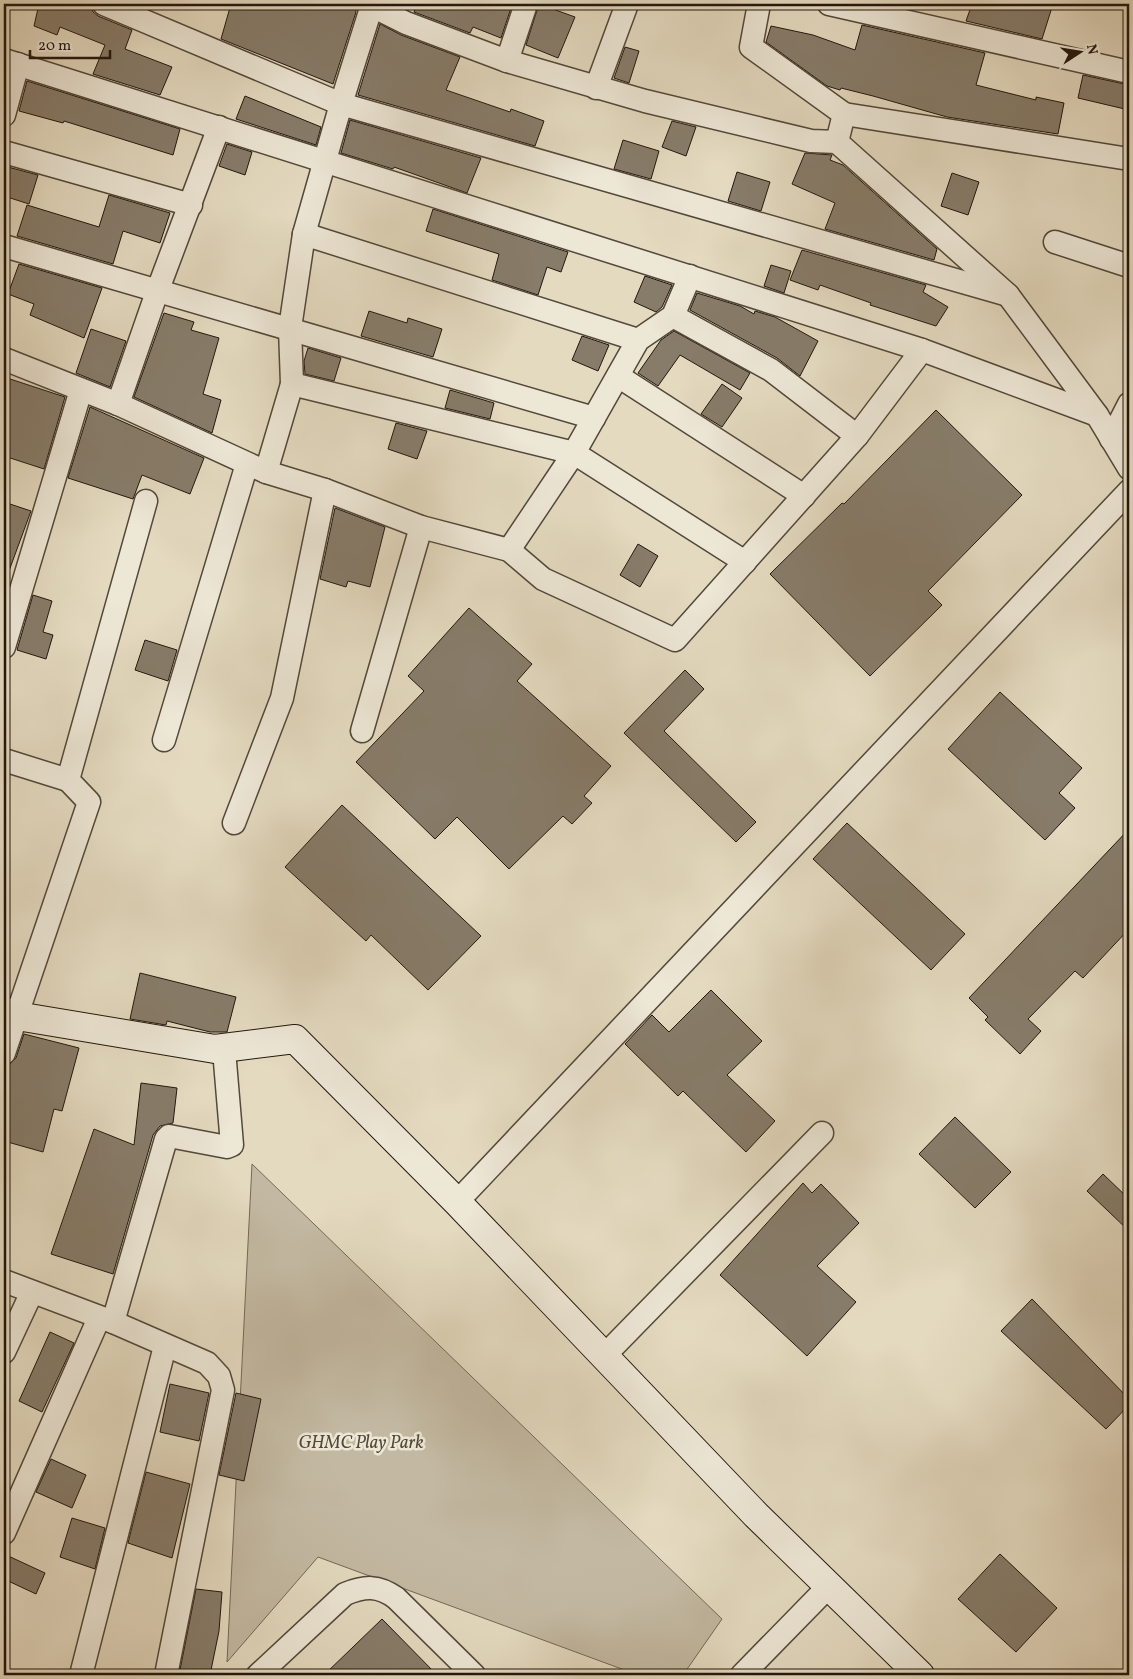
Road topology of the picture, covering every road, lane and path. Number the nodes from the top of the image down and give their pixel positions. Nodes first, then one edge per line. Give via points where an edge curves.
1 (104, 4) edge
2 (526, 4) edge
3 (626, 4) edge
4 (759, 4) edge
5 (829, 4) edge
6 (370, 5) edge
7 (409, 13) edge
8 (507, 61) junction
9 (11, 62) edge
10 (1129, 72) edge
11 (596, 88) junction
12 (341, 104) junction
13 (844, 114) junction
14 (4, 115) edge
15 (219, 128) junction
16 (836, 142) junction
17 (4, 152) edge
18 (1129, 159) edge
19 (324, 161) junction
20 (191, 205) junction
21 (304, 234) junction
22 (1055, 242) dead end
23 (4, 246) edge
24 (1129, 266) edge
25 (690, 276) junction
26 (157, 292) junction
27 (1008, 295) junction
28 (673, 316) junction
29 (290, 328) junction
30 (638, 340) junction
31 (922, 350) junction
32 (4, 358) edge
33 (618, 376) junction
34 (292, 384) junction
35 (82, 390) junction
36 (118, 404) junction
37 (1129, 404) edge
38 (1097, 415) junction
39 (594, 418) junction
40 (857, 436) junction
41 (1111, 439) junction
42 (574, 453) junction
43 (256, 468) junction
44 (1129, 468) edge
45 (325, 490) junction
46 (1129, 491) edge
47 (804, 496) junction
48 (146, 501) dead end
49 (420, 527) junction
50 (509, 550) junction
51 (745, 562) junction
52 (4, 647) edge
53 (362, 731) dead end
54 (164, 740) dead end
55 (4, 760) edge
56 (68, 780) junction
57 (234, 823) dead end
58 (11, 1013) edge
59 (224, 1050) junction
60 (4, 1052) edge
61 (822, 1133) dead end
62 (457, 1202) junction
63 (4, 1281) edge
64 (32, 1292) junction
65 (106, 1320) junction
66 (165, 1346) junction
67 (4, 1352) edge
68 (604, 1356) junction
69 (4, 1533) edge
70 (828, 1586) junction
71 (82, 1675) edge
72 (166, 1675) edge
73 (258, 1675) edge
74 (474, 1675) edge
75 (742, 1675) edge
76 (920, 1675) edge

1 - 12 street
2 - 8 street
3 - 11 street
4 - 13 street via 751,47
5 - 10 street
6 - 7 street
6 - 12 street
7 - 8 street
8 - 11 street
9 - 14 street
9 - 15 street
11 - 16 street via 811,141
12 - 19 street
12 - 27 street
13 - 16 street
13 - 18 street
15 - 19 street
15 - 20 street
16 - 27 street
17 - 20 street
19 - 21 street
19 - 25 street
20 - 26 street
21 - 29 street
21 - 30 street
22 - 24 street
23 - 26 street
25 - 28 street
25 - 31 street
26 - 29 street
26 - 36 street
27 - 38 street
28 - 30 street
28 - 40 street via 771,370
29 - 34 street
29 - 39 street
30 - 33 street
31 - 38 street
31 - 40 street
32 - 35 street
33 - 39 street
33 - 47 street
34 - 42 street
34 - 43 street
35 - 36 street
35 - 52 street
36 - 43 street
37 - 41 street
38 - 41 street
39 - 42 street
40 - 47 street
41 - 44 street
42 - 50 street
42 - 51 street
43 - 45 street
43 - 54 street
45 - 49 street
45 - 57 street via 282,698
46 - 62 street
47 - 51 street
48 - 56 street
49 - 50 street
49 - 53 street
50 - 51 street via 543,579 675,640
55 - 56 street
56 - 58 street via 89,802
58 - 59 street
58 - 60 street
59 - 62 street via 294,1039
59 - 65 street via 232,1145 227,1147 170,1136 166,1139
61 - 68 street
62 - 68 street
63 - 64 street
64 - 65 street
64 - 67 street
65 - 66 street
65 - 69 street
66 - 71 street
66 - 72 street via 207,1363 219,1376 223,1390
68 - 70 street
70 - 75 street
70 - 76 street
73 - 74 street via 345,1594 362,1587 386,1591 396,1598

